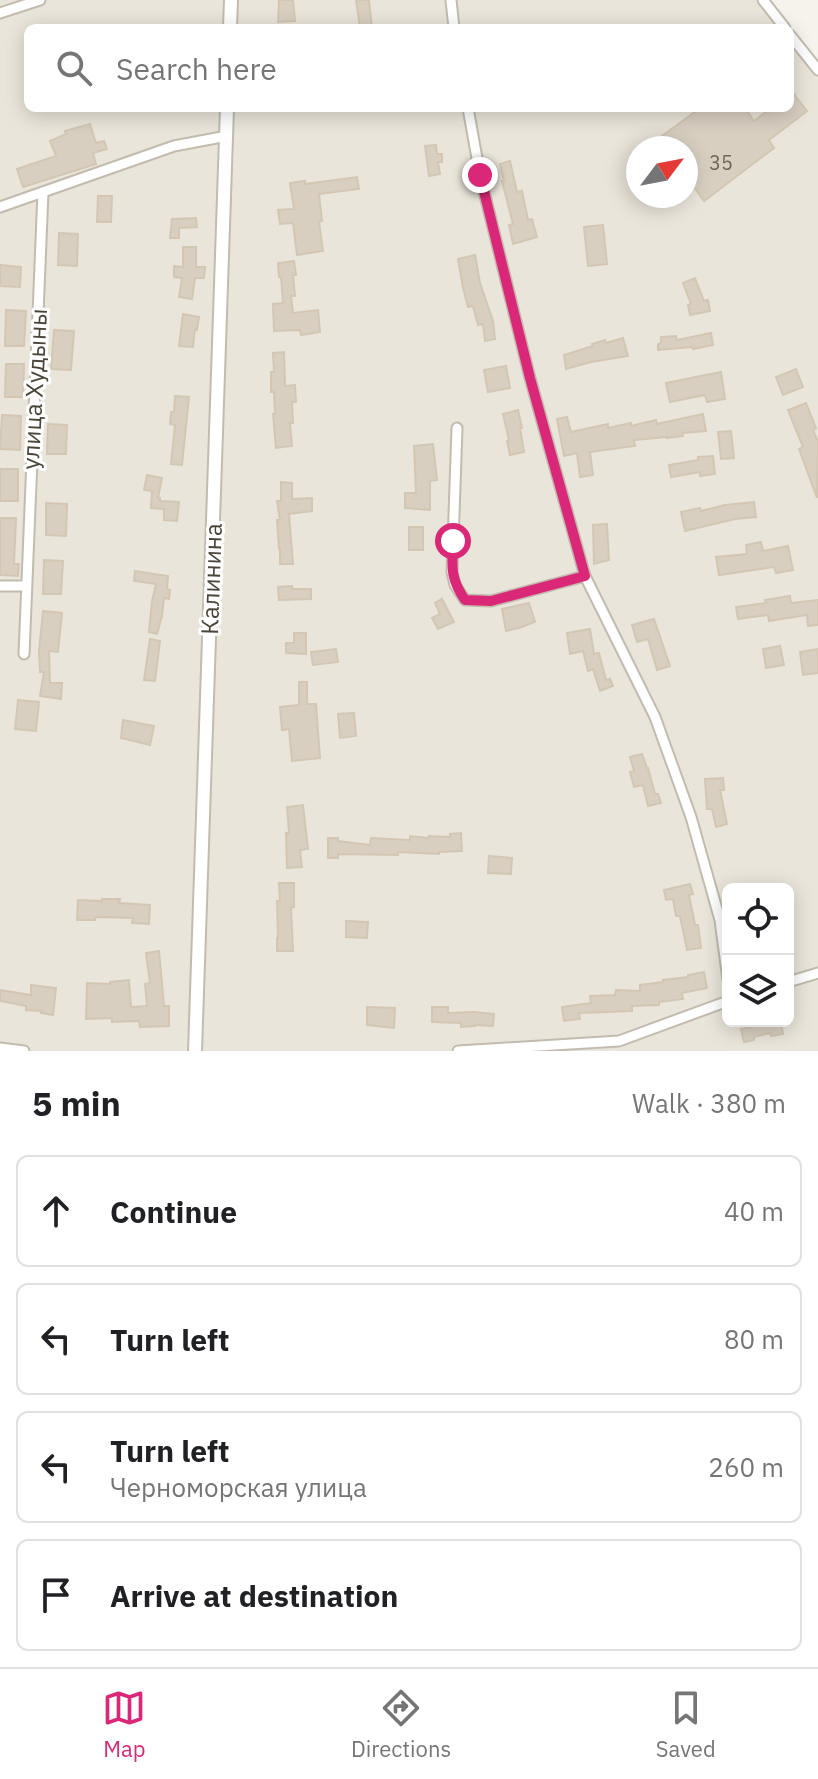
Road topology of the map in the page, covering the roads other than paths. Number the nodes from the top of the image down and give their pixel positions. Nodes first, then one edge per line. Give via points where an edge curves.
1 (40, 0) edge
2 (231, 0) edge
3 (451, 0) edge
4 (763, 0) edge
5 (0, 13) edge
6 (230, 24) edge
7 (454, 24) edge
8 (782, 24) edge
9 (794, 40) edge
10 (818, 70) edge
11 (227, 112) edge
12 (469, 112) edge
13 (227, 136) junction
14 (43, 192) junction
15 (0, 207) edge
16 (457, 428) dead end
17 (585, 576) junction
18 (0, 586) edge
19 (25, 586) junction
20 (24, 654) dead end
21 (725, 955) edge
22 (818, 973) edge
23 (794, 980) edge
24 (722, 1003) edge
25 (0, 1048) edge
26 (24, 1051) edge
27 (195, 1051) edge
28 (458, 1051) edge

1 - 5 street
2 - 6 street
3 - 7 street
4 - 8 street
9 - 10 street
11 - 13 street, Калинина
12 - 17 street via 530,378
13 - 14 street via 174,146
13 - 27 street, Калинина
14 - 15 street
14 - 19 street, улица Худыны
16 - 17 street via 452,572 465,600 491,601
17 - 21 street via 655,717 691,817
18 - 19 street
19 - 20 street, улица Худыны
22 - 23 street
24 - 28 street via 619,1041
25 - 26 street

